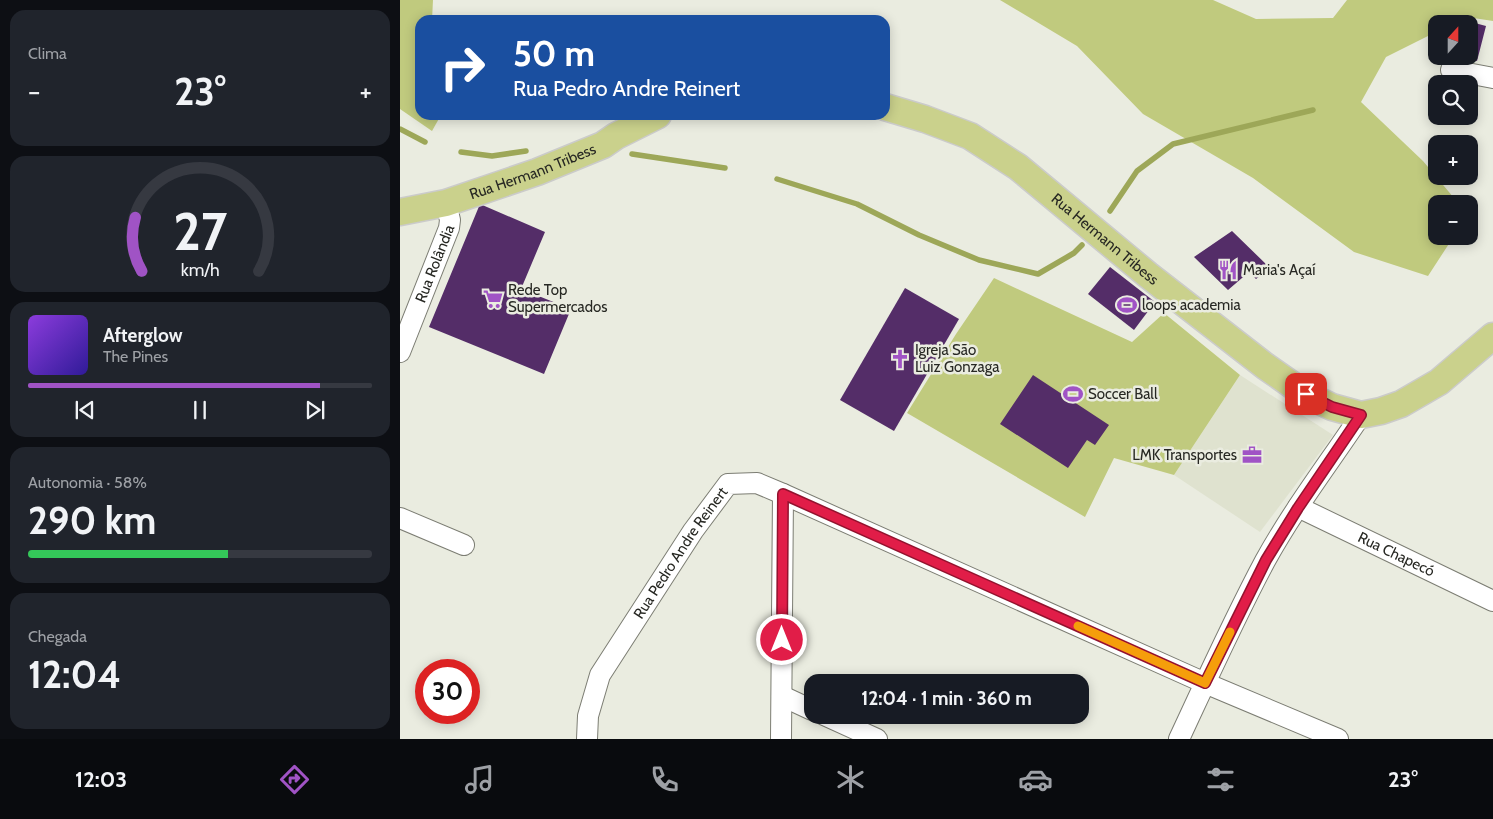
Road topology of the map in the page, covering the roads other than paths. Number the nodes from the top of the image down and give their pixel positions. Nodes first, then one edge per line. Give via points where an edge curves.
1 (1451, 70) dead end
2 (1493, 78) edge
3 (890, 108) edge
4 (648, 120) edge
5 (446, 203) junction
6 (400, 212) edge
7 (1493, 336) edge
8 (400, 352) edge
9 (1361, 415) junction
10 (783, 494) junction
11 (1298, 508) junction
12 (400, 518) edge
13 (464, 545) dead end
14 (1493, 601) edge
15 (1205, 683) junction
16 (782, 696) junction
17 (804, 706) edge
18 (844, 724) edge
19 (587, 739) edge
20 (781, 739) edge
21 (877, 739) edge
22 (1179, 739) edge
23 (1338, 739) edge

1 - 2 street
3 - 9 main road, Rua Hermann Tribess via 970,136 1018,167 1148,276 1264,366 1306,394 1332,407
4 - 5 main road, Rua Hermann Tribess via 603,145
5 - 6 main road, Rua Hermann Tribess
5 - 8 street, Rua Rolândia via 449,228
7 - 9 main road, Rua Hermann Tribess via 1439,382 1401,404
9 - 11 street
10 - 15 street, Rua Pedro Andre Reinert
10 - 16 street
10 - 19 street, Rua Pedro Andre Reinert via 757,483 728,484 693,531 600,675 588,716
11 - 14 street, Rua Chapecó
11 - 15 street via 1266,560
12 - 13 street
15 - 22 street
15 - 23 street, Rua Pedro Andre Reinert
16 - 17 street
16 - 20 street
18 - 21 street

